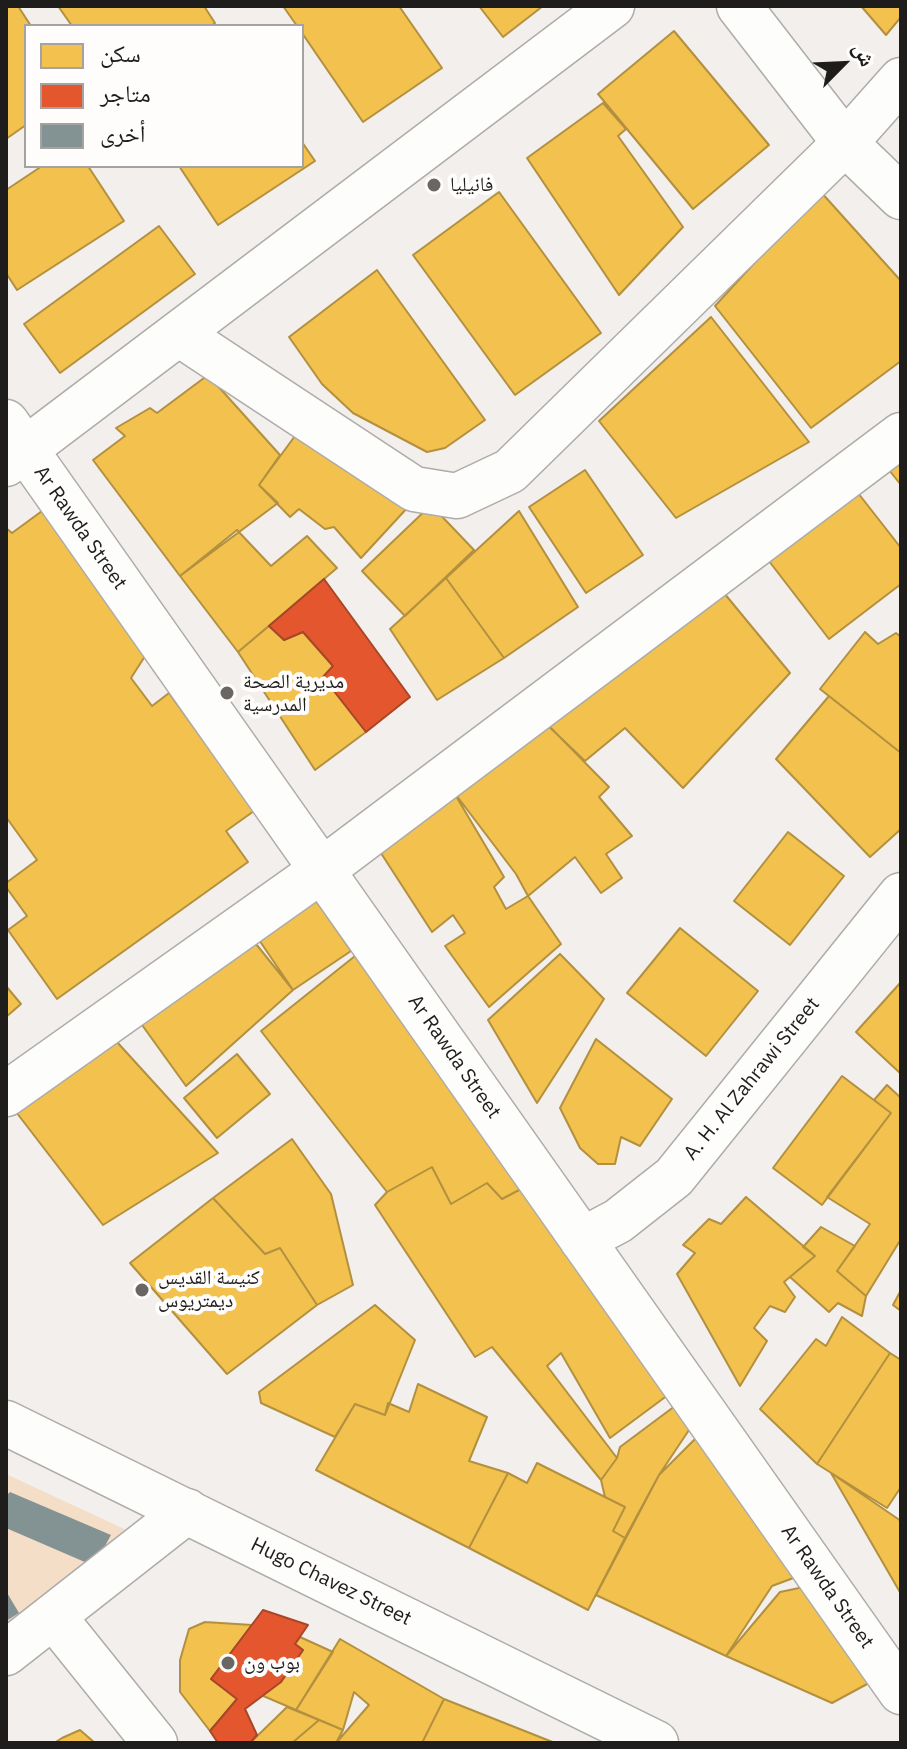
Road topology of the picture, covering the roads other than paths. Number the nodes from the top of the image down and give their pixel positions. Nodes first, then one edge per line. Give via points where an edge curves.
1 (612, 6) edge
2 (739, 6) edge
3 (901, 80) edge
4 (845, 143) junction
5 (901, 197) edge
6 (179, 334) junction
7 (901, 435) edge
8 (12, 445) edge
9 (322, 870) junction
10 (901, 895) edge
11 (6, 1094) edge
12 (582, 1240) junction
13 (6, 1423) edge
14 (187, 1511) junction
15 (53, 1616) junction
16 (6, 1653) edge
17 (901, 1692) edge
18 (155, 1743) edge
19 (656, 1743) edge

1 - 6 street
2 - 4 street
3 - 4 street
4 - 5 street
4 - 6 street via 510,471 457,496 414,489
6 - 8 street
7 - 9 street
8 - 9 street, Ar Rawda Street
9 - 11 street
9 - 12 street, Ar Rawda Street
10 - 12 street, A. H. Al Zahrawi Street via 674,1177 618,1221
12 - 17 street, Ar Rawda Street
13 - 14 street, Hugo Chavez Street
14 - 15 street
14 - 19 street, Hugo Chavez Street
15 - 16 street
15 - 18 street

